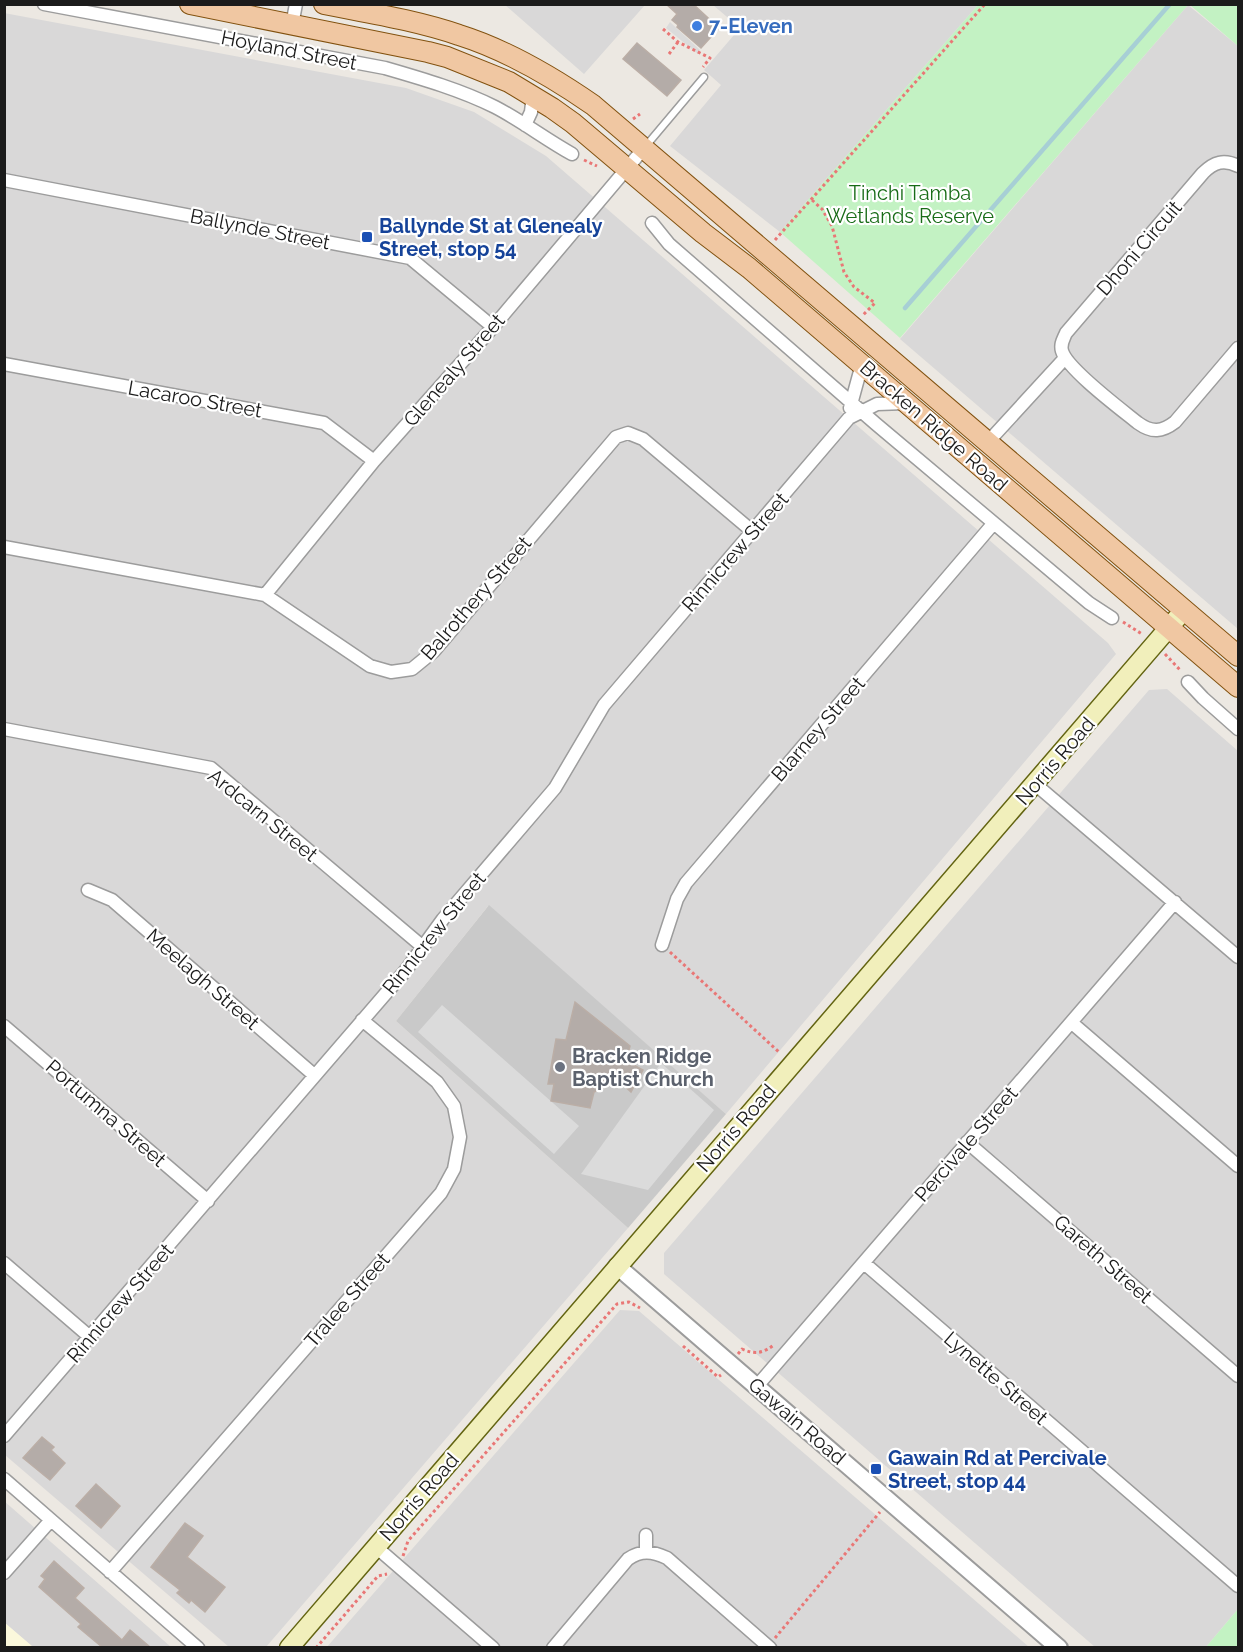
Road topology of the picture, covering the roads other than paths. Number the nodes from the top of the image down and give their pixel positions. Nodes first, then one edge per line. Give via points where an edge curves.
1 (44, 4) edge
2 (190, 4) edge
3 (296, 4) edge
4 (324, 4) edge
5 (292, 25) junction
6 (704, 77) dead end
7 (533, 95) junction
8 (525, 125) junction
9 (645, 147) junction
10 (577, 156) road end
11 (1239, 166) edge
12 (628, 168) junction
13 (4, 180) edge
14 (652, 223) dead end
15 (493, 327) junction
16 (1239, 348) edge
17 (1065, 358) junction
18 (4, 364) edge
19 (862, 364) junction
20 (851, 402) junction
21 (907, 402) junction
22 (862, 411) junction
23 (849, 418) junction
24 (988, 442) junction
25 (374, 461) junction
26 (993, 524) junction
27 (752, 531) junction
28 (4, 547) edge
29 (266, 595) junction
30 (1184, 609) junction
31 (1112, 618) dead end
32 (1169, 628) junction
33 (1239, 656) edge
34 (1185, 677) road end
35 (1239, 687) edge
36 (4, 729) edge
37 (1239, 729) edge
38 (1035, 784) junction
39 (88, 890) dead end
40 (1175, 902) junction
41 (662, 945) road end
42 (423, 947) junction
43 (1239, 957) edge
44 (362, 1020) junction
45 (1072, 1023) junction
46 (4, 1026) edge
47 (314, 1075) junction
48 (967, 1142) junction
49 (1239, 1166) edge
50 (208, 1201) junction
51 (4, 1263) edge
52 (864, 1263) junction
53 (617, 1266) junction
54 (90, 1337) junction
55 (1239, 1376) edge
56 (757, 1386) junction
57 (4, 1436) edge
58 (4, 1479) edge
59 (51, 1520) junction
60 (646, 1535) dead end
61 (376, 1547) junction
62 (646, 1552) junction
63 (110, 1572) junction
64 (4, 1573) edge
65 (1239, 1586) edge
66 (198, 1647) edge
67 (289, 1647) edge
68 (493, 1647) edge
69 (553, 1647) edge
70 (769, 1647) edge
71 (1059, 1647) edge

1 - 8 street, Hoyland Street via 385,69 473,97
2 - 5 main road, Hoyland Street
3 - 5 street
4 - 9 main road via 434,27 489,46 569,88
5 - 7 main road, Hoyland Street via 429,52
6 - 9 lane
7 - 8 street
7 - 12 main road, Hoyland Street
8 - 10 street, Hoyland Street
9 - 12 street, Glenealy Street
9 - 24 main road, Bracken Ridge Road
11 - 17 street, Dhoni Circuit via 1216,163 1203,173 1066,333 1062,342
12 - 15 street, Glenealy Street
12 - 19 main road, Bracken Ridge Road
13 - 15 street, Ballynde Street via 410,258
14 - 20 street, Bracken Ridge Road via 669,244
15 - 25 street, Glenealy Street
16 - 17 street via 1175,422 1156,431 1138,423
17 - 24 street
18 - 25 street, Lacaroo Street via 324,423
19 - 20 street
19 - 21 main road, Bracken Ridge Road
20 - 22 street, Bracken Ridge Road
20 - 23 street
21 - 22 street, Rinnicrew Street via 877,404
21 - 32 main road, Bracken Ridge Road
22 - 23 street, Rinnicrew Street
22 - 26 street, Bracken Ridge Road
23 - 27 street, Rinnicrew Street
24 - 30 main road, Bracken Ridge Road
25 - 29 street, Glenealy Street
26 - 31 street, Bracken Ridge Road
26 - 41 street, Blarney Street via 686,883
27 - 29 street, Balrothery Street via 643,439 628,433 606,446 434,651 412,669 391,672 370,666
27 - 42 street, Rinnicrew Street via 604,705 555,788
28 - 29 street, Balrothery Street
30 - 32 main road, Norris Road
30 - 33 main road, Bracken Ridge Road
32 - 35 main road, Bracken Ridge Road
32 - 38 main road, Norris Road
34 - 37 street
36 - 42 street, Ardcarn Street via 211,768
38 - 40 street
38 - 53 main road, Norris Road
39 - 47 street, Meelagh Street via 112,900
40 - 43 street
40 - 45 street, Percivale Street
42 - 44 street, Rinnicrew Street
44 - 47 street, Rinnicrew Street
44 - 63 street, Tralee Street via 437,1082 454,1106 460,1137 454,1169 441,1193
45 - 48 street, Percivale Street
45 - 49 street
46 - 50 street, Portumna Street
47 - 50 street, Rinnicrew Street
48 - 52 street, Percivale Street
48 - 55 street, Gareth Street
50 - 54 street, Rinnicrew Street
51 - 54 street
52 - 56 street, Percivale Street
52 - 65 street, Lynette Street
53 - 56 street, Gawain Road
53 - 61 main road, Norris Road
54 - 57 street, Rinnicrew Street
56 - 71 street, Gawain Road
58 - 59 street
59 - 63 street
59 - 64 street
60 - 62 street
61 - 67 main road, Norris Road
61 - 68 street
62 - 69 street via 628,1559
62 - 70 street via 667,1558
63 - 66 street

